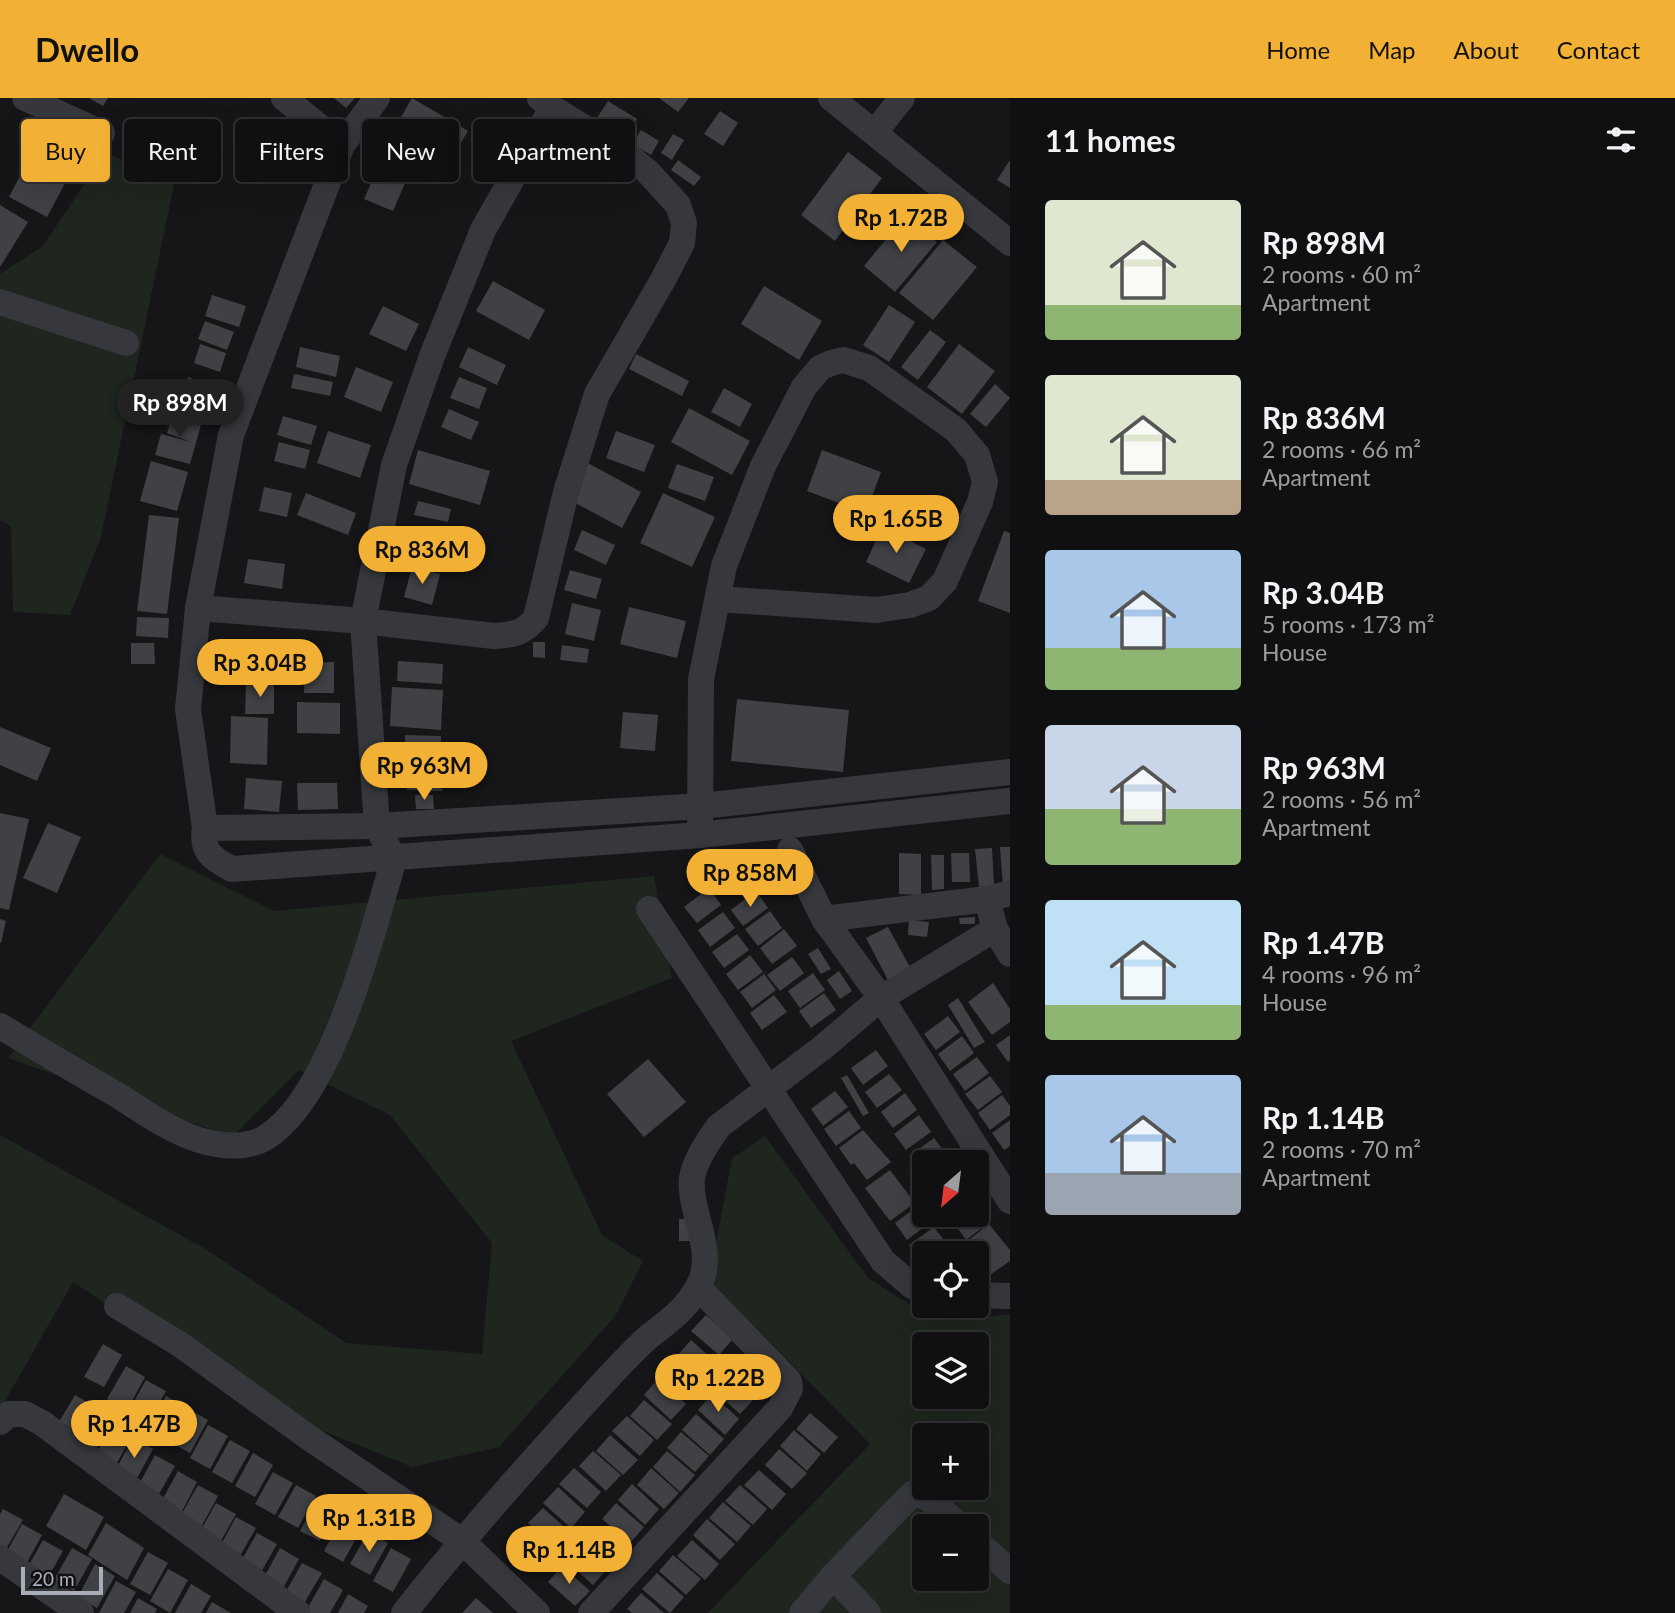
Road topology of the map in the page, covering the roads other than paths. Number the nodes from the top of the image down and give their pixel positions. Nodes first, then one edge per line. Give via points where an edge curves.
1 (284, 98) edge
2 (377, 98) edge
3 (831, 98) edge
4 (902, 98) edge
5 (37, 100) edge
6 (546, 103) edge
7 (74, 119) edge
8 (310, 119) edge
9 (875, 132) junction
10 (348, 137) edge
11 (328, 182) edge
12 (1010, 243) edge
13 (0, 302) edge
14 (127, 343) dead end
15 (718, 599) junction
16 (198, 608) junction
17 (363, 621) junction
18 (1010, 772) edge
19 (1010, 801) edge
20 (702, 806) junction
21 (377, 826) junction
22 (205, 828) junction
23 (700, 835) junction
24 (790, 849) dead end
25 (394, 859) junction
26 (998, 896) edge
27 (649, 909) dead end
28 (824, 919) junction
29 (995, 929) junction
30 (1010, 954) edge
31 (881, 998) junction
32 (0, 1026) edge
33 (27, 1042) junction
34 (0, 1044) edge
35 (769, 1087) junction
36 (1010, 1201) edge
37 (912, 1286) edge
38 (698, 1287) junction
39 (989, 1296) edge
40 (1010, 1296) edge
41 (117, 1306) dead end
42 (0, 1422) edge
43 (946, 1514) edge
44 (462, 1541) junction
45 (989, 1552) edge
46 (0, 1558) edge
47 (1010, 1571) edge
48 (833, 1576) junction
49 (81, 1613) edge
50 (298, 1613) edge
51 (404, 1613) edge
52 (537, 1613) edge
53 (591, 1613) edge
54 (802, 1613) edge
55 (868, 1613) edge

1 - 8 street
2 - 10 street
3 - 9 street
4 - 9 street
5 - 7 street
6 - 17 street via 483,230 432,356 394,465
6 - 17 street via 647,171 678,205 684,223 682,243 597,394 566,492 541,602 527,629 512,636 494,636
9 - 12 street
11 - 16 street via 231,435
13 - 14 street
15 - 15 street via 724,566 763,466 804,387 820,368 843,360 869,368 956,430 976,455 985,482 980,502 945,581 929,598 910,606 876,610
15 - 20 street via 701,679
16 - 17 street
16 - 22 street via 188,709
17 - 21 street
18 - 20 street
19 - 23 street
20 - 21 street
20 - 23 street
21 - 22 street
21 - 25 street
22 - 25 street via 205,850 232,869
23 - 25 street
24 - 28 street
25 - 33 street via 360,972 329,1052 313,1086 288,1119 263,1139 235,1146 190,1137 159,1123
26 - 28 street
26 - 29 street
27 - 35 street
28 - 31 street
29 - 30 street
29 - 31 street
31 - 35 street
31 - 36 street
32 - 33 street
33 - 34 street
35 - 37 street via 883,1261
35 - 38 street via 719,1126 706,1143 692,1177 704,1255
38 - 44 street via 672,1320 606,1380
38 - 53 street via 789,1381 790,1389 779,1408
39 - 40 street
41 - 44 street via 181,1345
42 - 50 street via 9,1414 42,1423
43 - 48 street via 928,1498 912,1494
44 - 51 street
44 - 52 street
45 - 47 street
46 - 49 street
48 - 54 street
48 - 55 street

